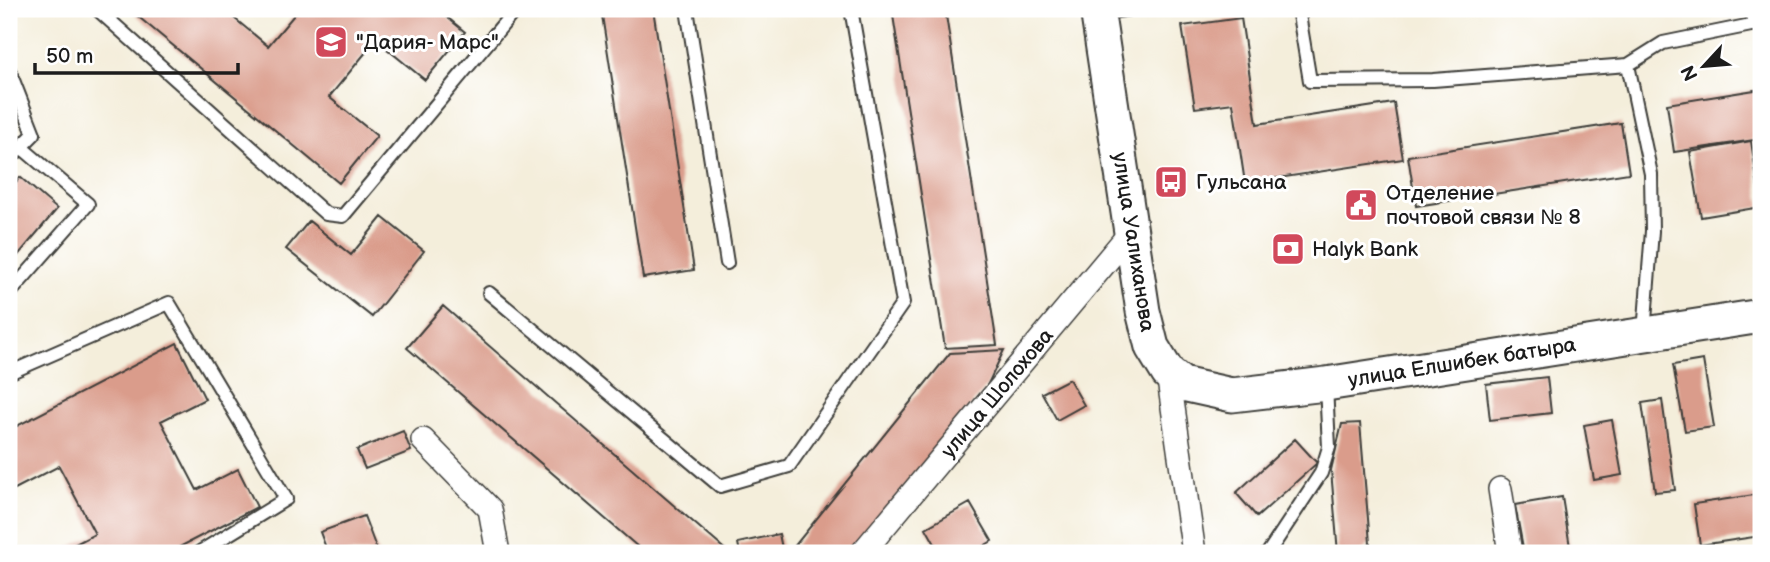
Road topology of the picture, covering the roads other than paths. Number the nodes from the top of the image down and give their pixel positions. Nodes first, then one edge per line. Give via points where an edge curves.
1 (97, 9) edge
2 (516, 9) edge
3 (687, 9) edge
4 (852, 9) edge
5 (1298, 9) edge
6 (1751, 9) edge
7 (1108, 10) edge
8 (1757, 24) edge
9 (1628, 65) junction
10 (9, 70) edge
11 (21, 147) junction
12 (9, 160) edge
13 (1131, 232) junction
14 (727, 263) dead end
15 (489, 293) dead end
16 (9, 294) edge
17 (1761, 317) edge
18 (1644, 333) junction
19 (9, 373) edge
20 (1168, 373) junction
21 (1326, 384) junction
22 (423, 440) dead end
23 (1500, 489) dead end
24 (9, 548) edge
25 (12, 553) edge
26 (198, 553) edge
27 (498, 553) edge
28 (862, 553) edge
29 (1194, 553) edge
30 (1268, 553) edge
31 (1510, 553) edge

1 - 2 lane via 326,214 343,216
3 - 14 lane
4 - 15 lane via 903,303 789,466 720,485
5 - 9 lane via 1310,81 1433,80
6 - 8 lane
7 - 13 main road, улица Уалиханова
8 - 9 lane via 1663,43
9 - 18 lane via 1651,174 1652,231
10 - 11 lane via 34,134
11 - 12 lane
11 - 16 lane via 88,204
13 - 20 main road, улица Уалиханова via 1152,347
13 - 28 street, улица Шолохова
17 - 18 main road, улица Елшибек батыра
18 - 21 main road, улица Елшибек батыра
19 - 26 lane via 169,303 286,499
20 - 21 main road, улица Елшибек батыра via 1182,384 1232,395
20 - 29 street, улица Уалиханова
21 - 30 lane via 1329,447 1321,473
22 - 27 street via 490,509
23 - 31 street
24 - 25 lane

